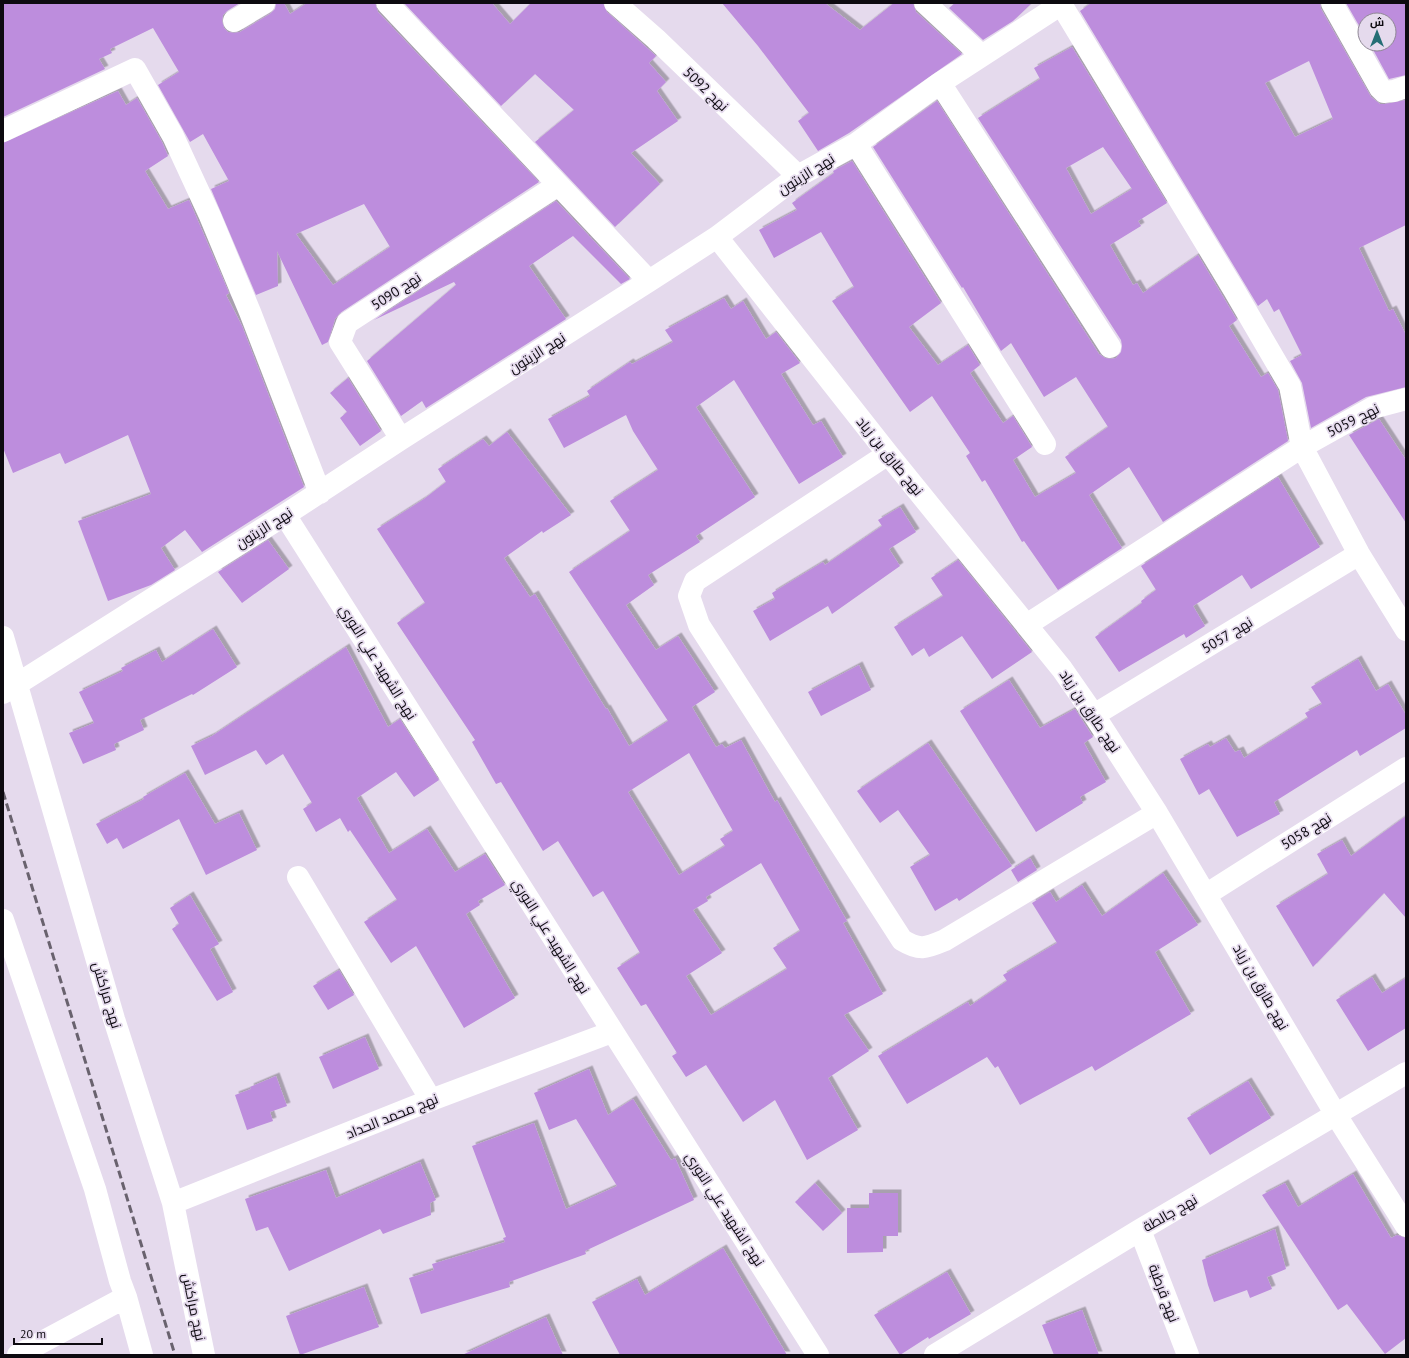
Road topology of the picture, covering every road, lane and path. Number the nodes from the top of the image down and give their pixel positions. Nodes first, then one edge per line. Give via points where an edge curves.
1 (264, 3) edge
2 (387, 3) edge
3 (925, 3) edge
4 (1332, 3) edge
5 (620, 4) edge
6 (1056, 5) edge
7 (234, 21) dead end
8 (982, 55) junction
9 (940, 83) junction
10 (1406, 87) edge
11 (3, 131) edge
12 (856, 144) junction
13 (798, 176) junction
14 (558, 185) junction
15 (717, 237) junction
16 (649, 282) junction
17 (1110, 347) dead end
18 (1406, 399) edge
19 (401, 439) junction
20 (1045, 444) dead end
21 (1302, 447) junction
22 (888, 454) junction
23 (320, 493) junction
24 (285, 515) junction
25 (1359, 554) junction
26 (1028, 624) junction
27 (1406, 630) edge
28 (3, 637) edge
29 (10, 688) edge
30 (1094, 715) junction
31 (1406, 768) edge
32 (1157, 813) junction
33 (298, 877) dead end
34 (1207, 894) junction
35 (3, 920) edge
36 (612, 1032) junction
37 (1406, 1073) edge
38 (431, 1100) junction
39 (1336, 1115) junction
40 (173, 1203) junction
41 (1406, 1226) edge
42 (1140, 1230) junction
43 (126, 1297) junction
44 (18, 1355) edge
45 (142, 1355) edge
46 (204, 1355) edge
47 (818, 1355) edge
48 (935, 1355) edge
49 (1188, 1355) edge

1 - 7 street
2 - 14 street
3 - 8 street
4 - 10 street via 1380,88 1384,92
5 - 13 street, نهج 5092
6 - 8 street, نهج الزيتون
6 - 21 street via 1234,290 1290,386
8 - 9 street, نهج الزيتون
9 - 12 street, نهج الزيتون
9 - 17 street
11 - 23 street via 135,69 173,136 210,216
12 - 13 street, نهج الزيتون
12 - 20 street
13 - 15 street, نهج الزيتون
14 - 16 street
14 - 19 street, نهج 5090 via 347,323 340,342
15 - 16 street, نهج الزيتون
15 - 22 street, نهج طارق بن زياد
16 - 19 street, نهج الزيتون
18 - 21 street, نهج 5059 via 1372,408
19 - 23 street, نهج الزيتون
21 - 25 street
21 - 26 street, نهج 5059
22 - 26 street, نهج طارق بن زياد
22 - 32 street via 695,581 689,596 699,625 902,940 914,947 928,947 945,940
23 - 24 street, نهج الزيتون
24 - 29 street, نهج الزيتون
24 - 36 street, نهج الشهيد علي النوري
25 - 27 street
25 - 30 street, نهج 5057
26 - 30 street, نهج طارق بن زياد
28 - 29 street, نهج مراكش
29 - 40 street, نهج مراكش
30 - 32 street, نهج طارق بن زياد
31 - 34 street, نهج 5058
32 - 34 street, نهج طارق بن زياد
33 - 38 street
34 - 39 street, نهج طارق بن زياد
35 - 43 street via 95,1189
36 - 38 street, نهج محمد الحداد
36 - 47 street, نهج الشهيد علي النوري
37 - 39 street, نهج جالطة
38 - 40 street, نهج محمد الحداد
39 - 41 street, نهج طارق بن زياد
39 - 42 street, نهج جالطة
40 - 46 street, نهج مراكش
42 - 48 street, نهج جالطة
42 - 49 street, نهج قرطبة
43 - 44 street
43 - 45 street

